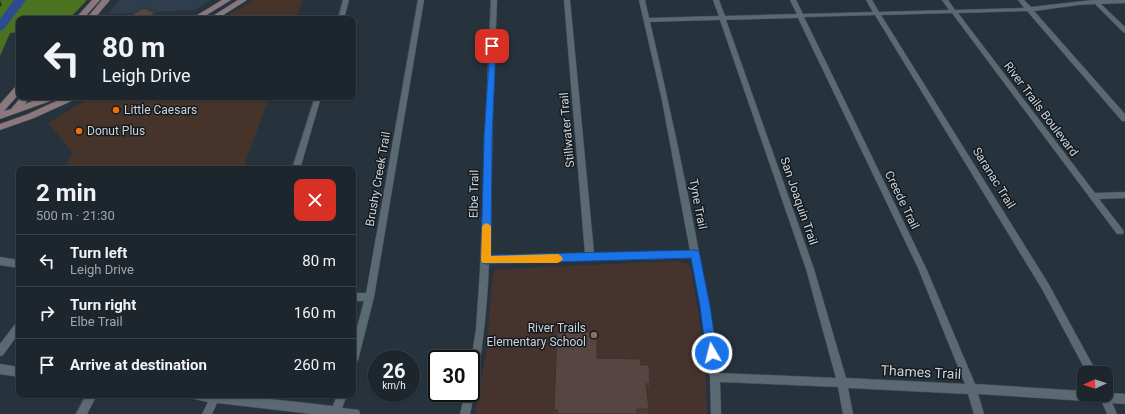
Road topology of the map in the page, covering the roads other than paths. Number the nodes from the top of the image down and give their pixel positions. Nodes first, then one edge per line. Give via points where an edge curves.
1 (96, 0) edge
2 (106, 0) edge
3 (227, 0) edge
4 (234, 0) edge
5 (243, 0) edge
6 (346, 0) edge
7 (421, 0) edge
8 (494, 0) edge
9 (567, 0) edge
10 (642, 0) edge
11 (716, 0) edge
12 (793, 0) edge
13 (869, 0) edge
14 (946, 0) edge
15 (1021, 0) edge
16 (1095, 1) edge
17 (1125, 1) edge
18 (1029, 9) junction
19 (954, 11) junction
20 (877, 13) junction
21 (81, 16) edge
22 (93, 16) edge
23 (200, 16) edge
24 (207, 16) edge
25 (217, 16) edge
26 (342, 16) edge
27 (801, 16) junction
28 (723, 18) junction
29 (646, 20) junction
30 (1125, 31) edge
31 (16, 91) edge
32 (23, 100) edge
33 (45, 100) edge
34 (66, 100) edge
35 (317, 100) edge
36 (0, 110) edge
37 (14, 111) junction
38 (0, 116) edge
39 (1125, 119) edge
40 (0, 126) edge
41 (297, 166) edge
42 (1125, 195) edge
43 (1093, 196) junction
44 (1120, 232) dead end
45 (695, 254) junction
46 (590, 258) junction
47 (486, 260) junction
48 (0, 261) edge
49 (16, 264) edge
50 (356, 297) edge
51 (370, 297) junction
52 (16, 330) edge
53 (356, 349) edge
54 (477, 350) edge
55 (0, 352) edge
56 (1088, 366) edge
57 (0, 369) edge
58 (16, 372) edge
59 (715, 377) junction
60 (842, 382) junction
61 (972, 389) junction
62 (1077, 395) edge
63 (1113, 397) edge
64 (90, 398) edge
65 (215, 398) edge
66 (223, 398) edge
67 (341, 398) edge
68 (1125, 399) edge
69 (468, 402) edge
70 (1107, 402) edge
71 (336, 412) edge
72 (81, 414) edge
73 (207, 414) edge
74 (356, 414) edge
75 (465, 414) edge
76 (716, 414) edge
77 (848, 414) edge
78 (979, 414) edge
79 (1112, 414) edge

1 - 21 main road
2 - 22 main road
3 - 23 main road
4 - 24 main road
5 - 25 main road
6 - 26 street
7 - 51 street, Brushy Creek Trail
8 - 47 street, Elbe Trail
9 - 46 street, Stillwater Trail
10 - 29 street, Tyne Trail
11 - 28 street, San Joaquin Trail
12 - 27 street, Creede Trail
13 - 20 street, Saranac Trail
14 - 19 street, River Trails Boulevard
15 - 18 street
16 - 17 street
16 - 18 street
16 - 30 street
18 - 19 street
18 - 39 street
19 - 20 street
19 - 43 street, River Trails Boulevard
20 - 27 street
20 - 56 street, Saranac Trail via 1045,286
27 - 28 street
27 - 61 street, Creede Trail via 922,268
28 - 29 street
28 - 60 street, San Joaquin Trail via 810,269
29 - 45 street, Tyne Trail via 665,100
31 - 36 main road
32 - 37 main road
33 - 37 main road
34 - 40 main road
35 - 41 street
37 - 38 main road
37 - 40 main road
42 - 43 street
43 - 44 street, River Trails Boulevard
45 - 46 street
45 - 59 street, Tyne Trail
46 - 47 street
47 - 54 street, Elbe Trail
48 - 49 street
50 - 51 street
51 - 53 street, Brushy Creek Trail
52 - 55 street
57 - 58 street
59 - 60 street, Thames Trail
59 - 76 street, Tyne Trail
60 - 61 street, Thames Trail
60 - 77 street, San Joaquin Trail
61 - 62 street, Thames Trail
61 - 78 street, Creede Trail
63 - 68 street, Thames Trail
64 - 72 street
65 - 73 street
66 - 71 street
67 - 71 street
69 - 75 street
70 - 79 street
71 - 74 street

